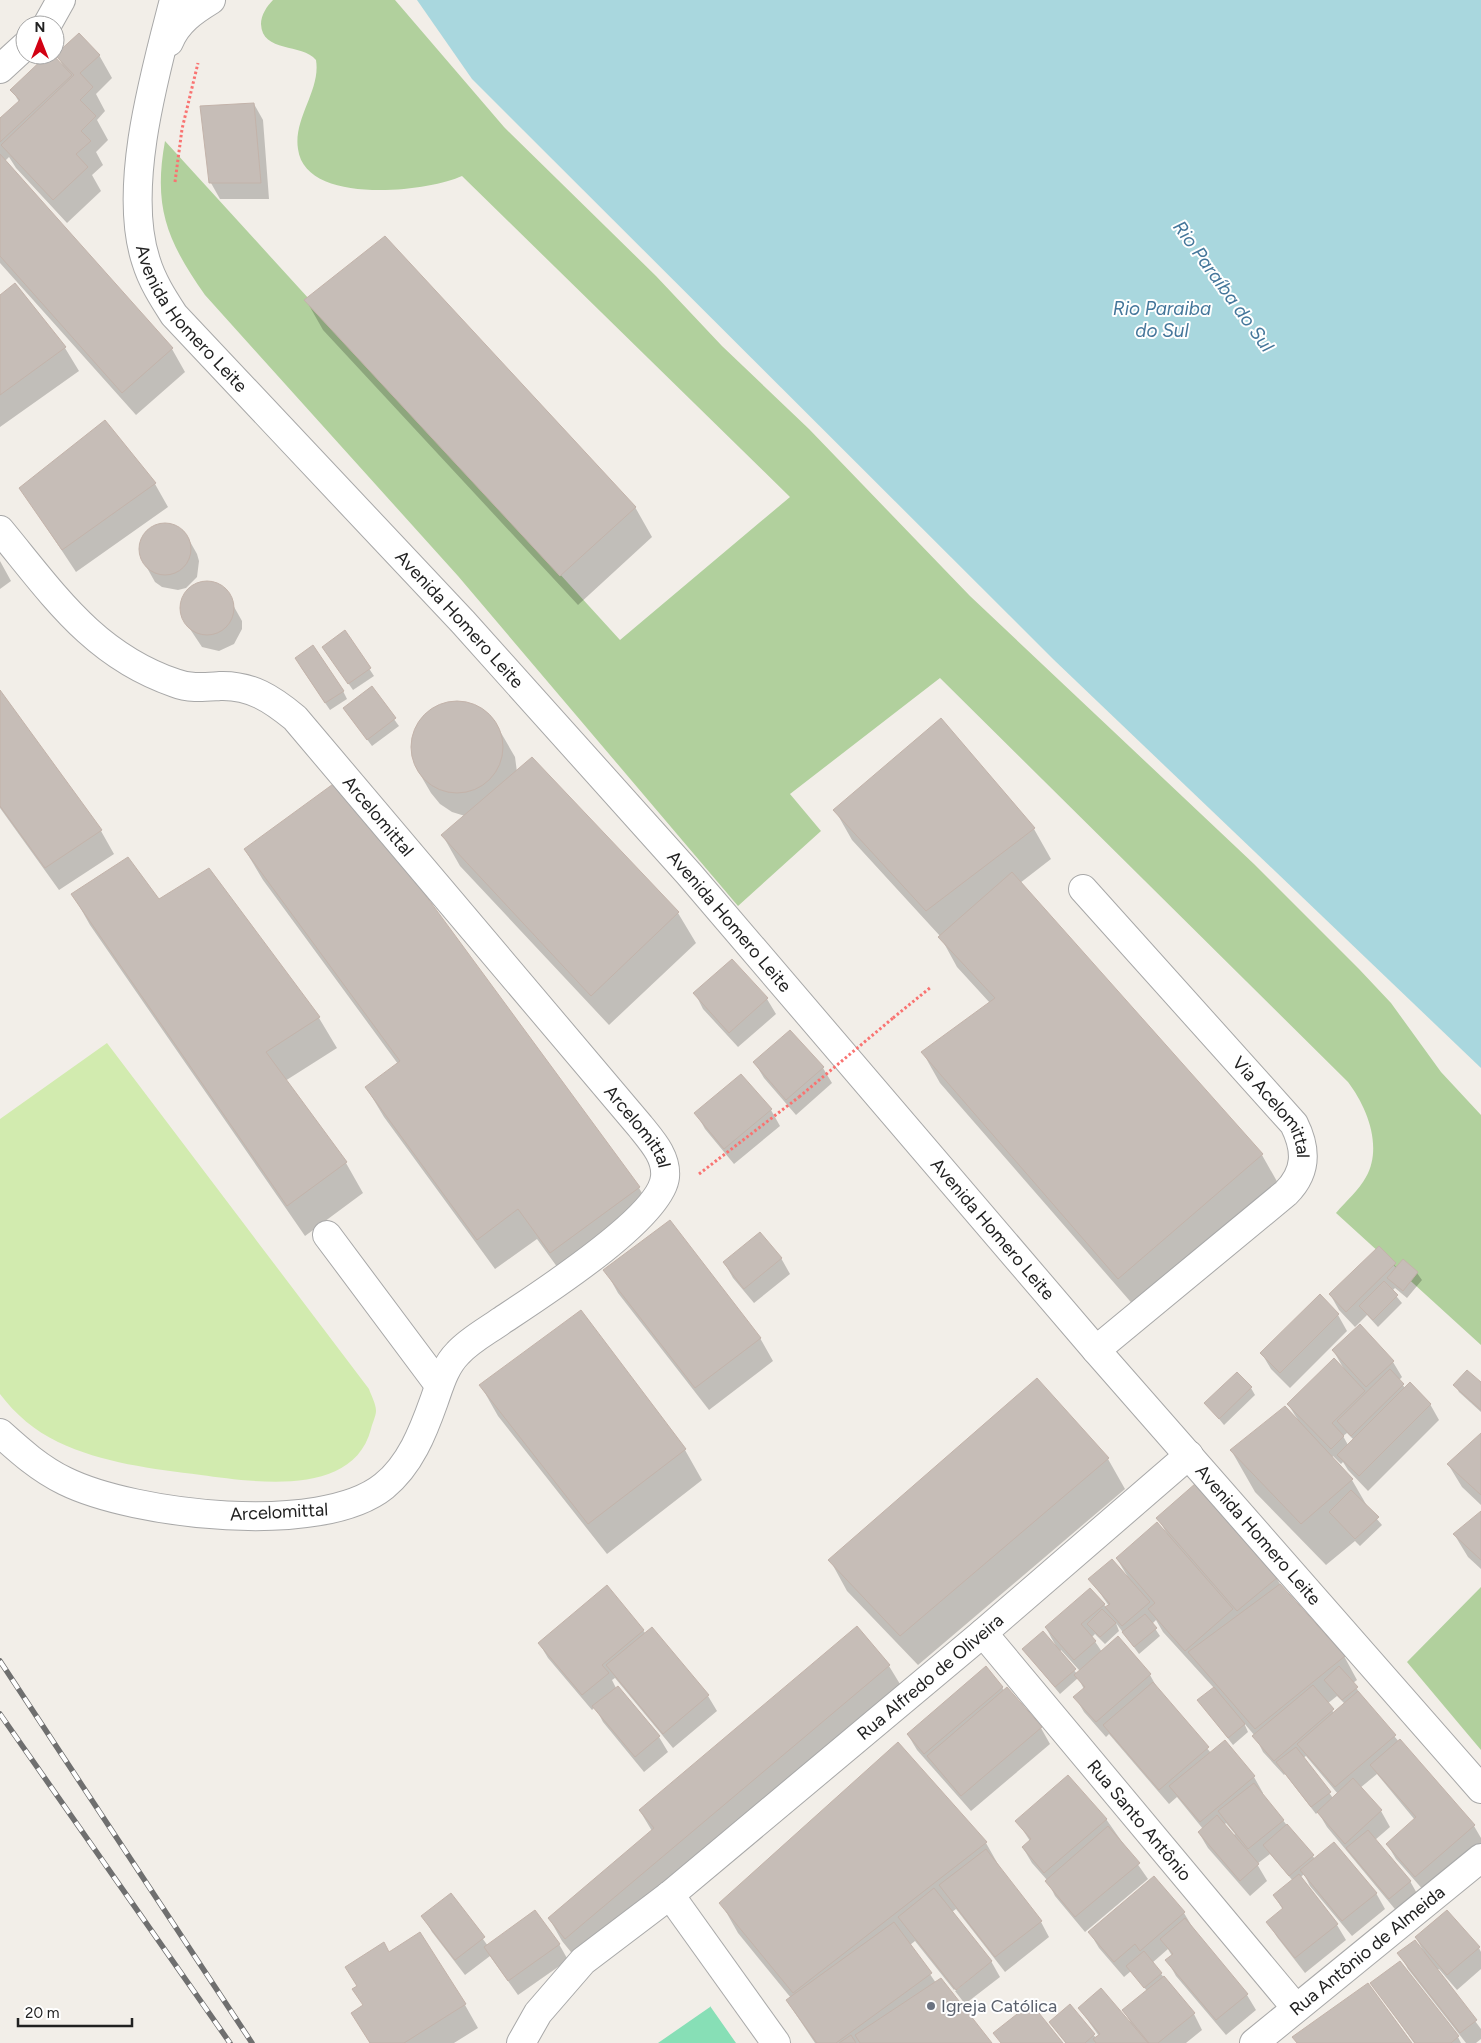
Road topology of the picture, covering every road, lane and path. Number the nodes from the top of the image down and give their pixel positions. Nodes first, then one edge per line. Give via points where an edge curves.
1 (62, 0) edge
2 (174, 0) edge
3 (207, 2) edge
4 (53, 15) edge
5 (15, 55) edge
6 (0, 69) edge
7 (154, 75) junction
8 (174, 190) dead end
9 (0, 530) edge
10 (1083, 889) dead end
11 (931, 988) dead end
12 (862, 1032) dead end
13 (868, 1038) junction
14 (692, 1179) dead end
15 (327, 1235) dead end
16 (1096, 1350) junction
17 (440, 1385) junction
18 (0, 1433) edge
19 (1189, 1455) junction
20 (983, 1633) junction
21 (1481, 1789) edge
22 (1481, 1858) edge
23 (667, 1898) junction
24 (1296, 2008) junction
25 (521, 2043) edge
26 (776, 2043) edge
27 (1254, 2043) edge

1 - 4 street
2 - 7 street, Avenida Homero Leite
3 - 7 street via 182,21 171,36
3 - 8 path via 182,129
5 - 6 street
7 - 16 street, Avenida Homero Leite via 138,179 137,212 146,261 159,292 174,315 463,622 689,874
9 - 17 street, Arcelomittal via 82,628 126,660 146,672 178,684 197,688 232,686 256,691 295,718 659,1152 666,1169 664,1184 650,1206 631,1226 554,1285 466,1346 450,1362
10 - 16 street, Via Acelomittal via 1294,1124 1304,1156 1301,1175 1286,1193
11 - 13 path, bridge
12 - 13 path
13 - 14 path, bridge via 799,1097
15 - 17 street
16 - 19 street, Avenida Homero Leite
17 - 18 street, Arcelomittal via 414,1448 395,1476 378,1491 356,1503 325,1512 233,1516 148,1506 96,1494 43,1469
19 - 20 street, Rua Alfredo de Oliveira
19 - 21 street, Avenida Homero Leite
20 - 23 street, Rua Alfredo de Oliveira
20 - 24 street, Rua Santo Antônio
22 - 24 street, Rua Antônio de Almeida
23 - 25 street, Rua Alfredo de Oliveira via 582,1961 538,2013
23 - 26 street
24 - 27 street, Rua Antônio de Almeida

